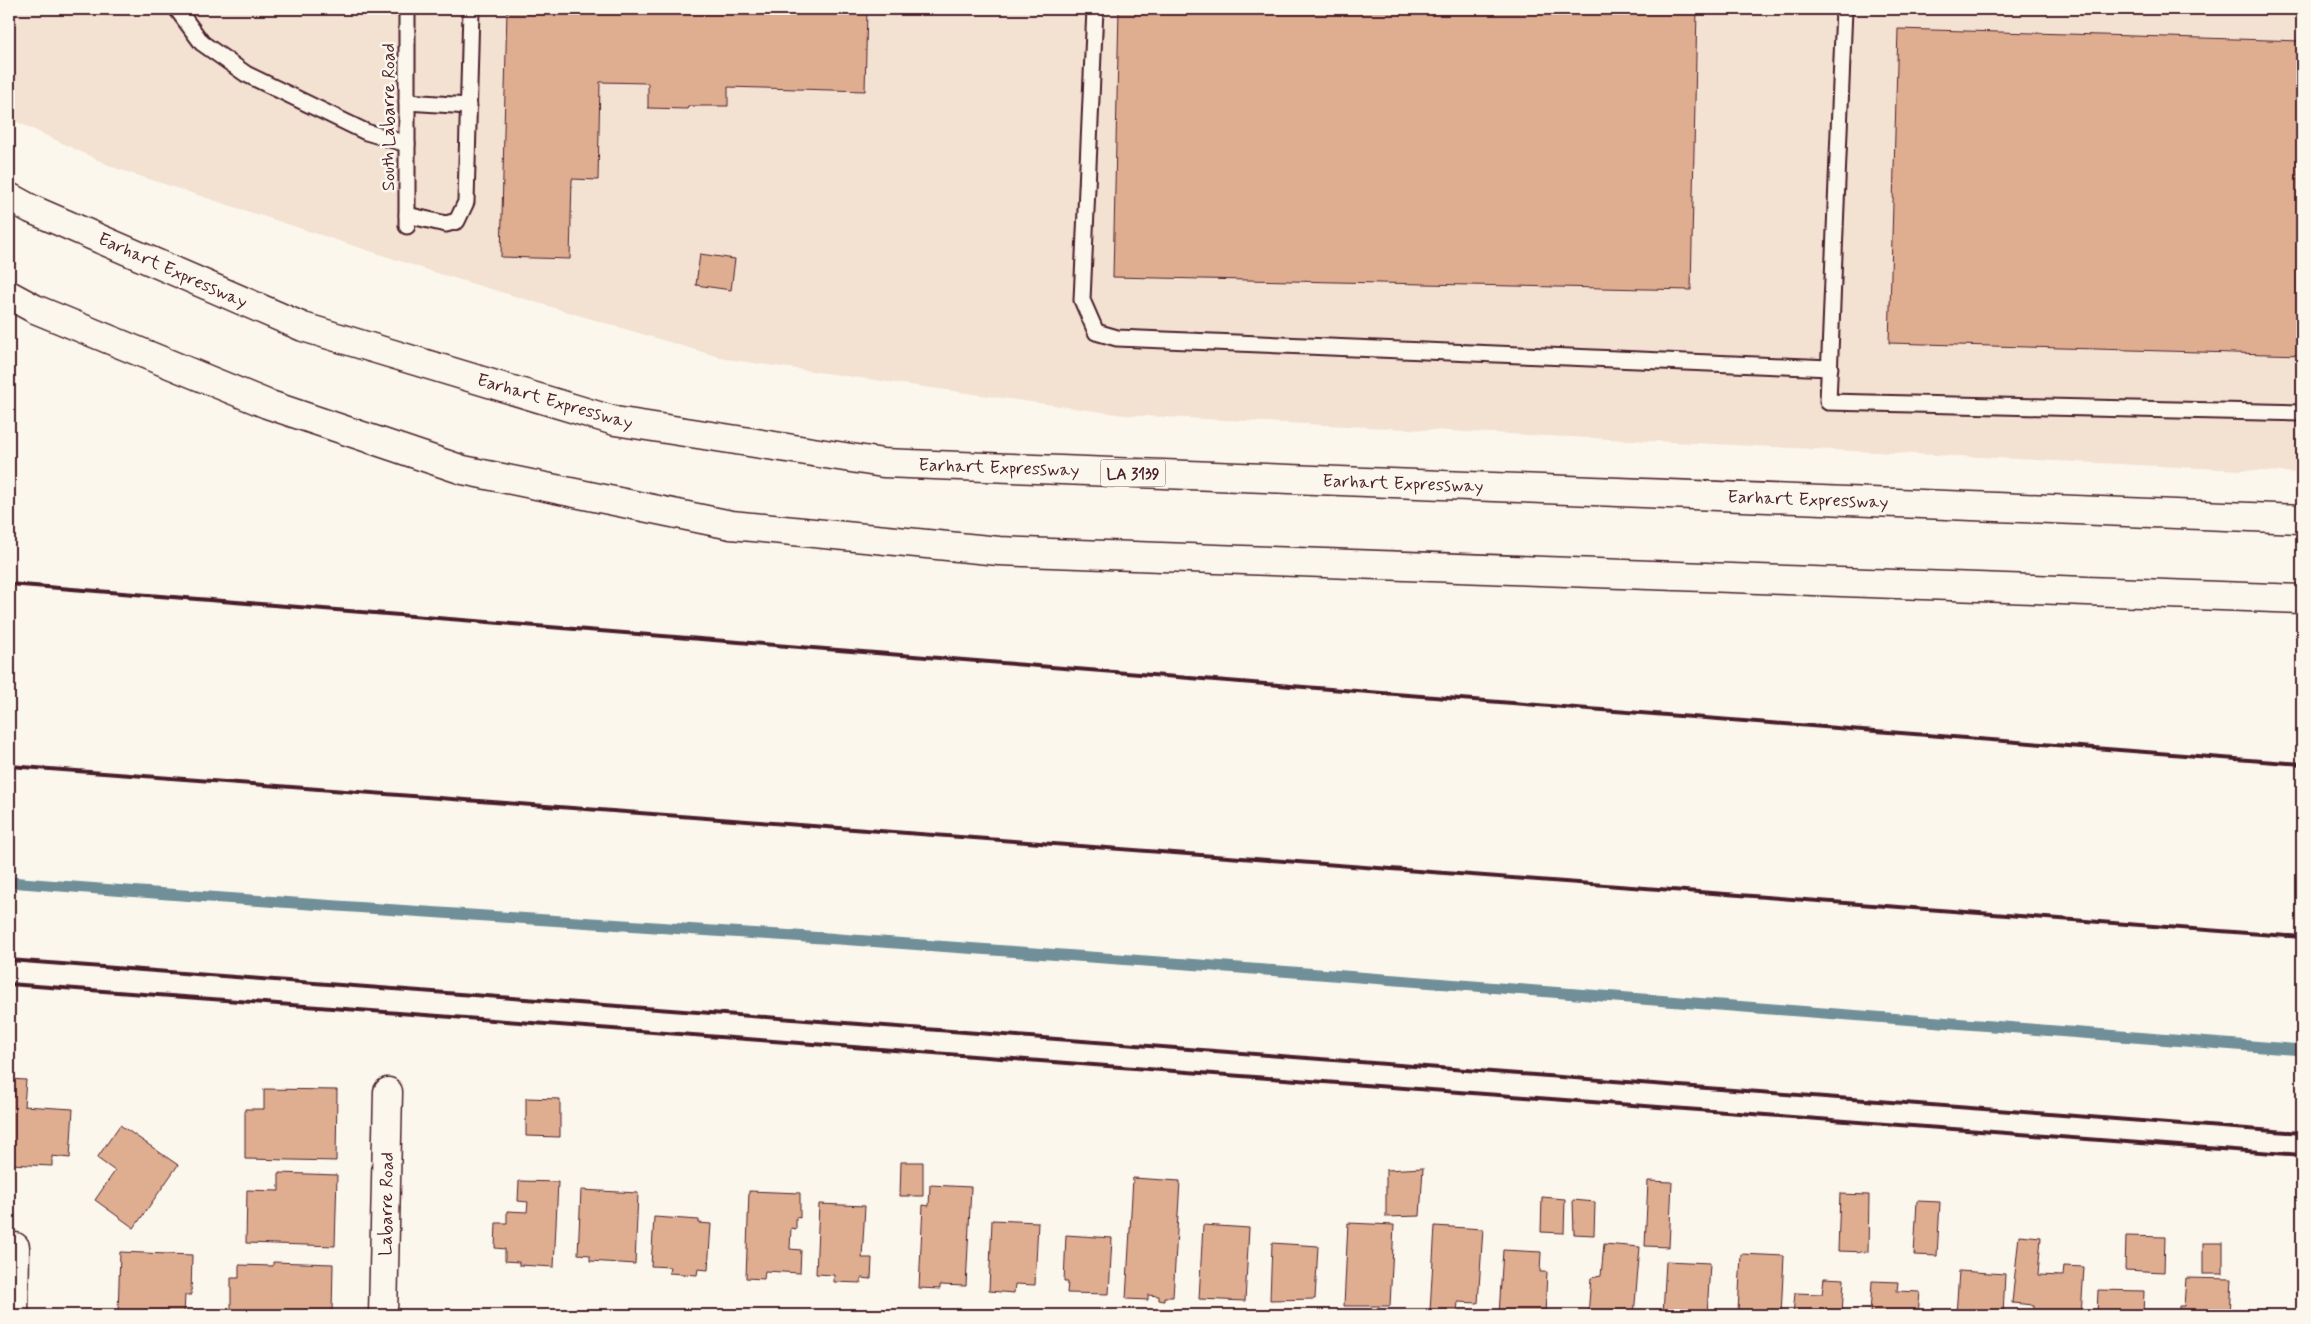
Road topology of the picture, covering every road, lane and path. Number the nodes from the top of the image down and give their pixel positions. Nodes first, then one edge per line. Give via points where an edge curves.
1 (178, 9) edge
2 (407, 9) edge
3 (471, 9) edge
4 (1095, 9) edge
5 (1844, 9) edge
6 (407, 102) junction
7 (468, 106) junction
8 (407, 144) junction
9 (9, 197) edge
10 (9, 295) edge
11 (1830, 368) junction
12 (2302, 412) edge
13 (2302, 519) edge
14 (2302, 599) edge
15 (388, 1092) dead end
16 (15, 1247) dead end
17 (14, 1315) edge
18 (384, 1315) edge

1 - 8 lane via 202,43 246,74 366,132
2 - 6 lane, South Labarre Road
3 - 7 lane
4 - 11 lane via 1082,300 1096,332 1127,339
5 - 11 lane
6 - 7 lane
6 - 8 lane, South Labarre Road
7 - 8 lane, South Labarre Road via 466,202 458,221 446,224 407,220
9 - 13 main road, Earhart Expressway / LA 3139 via 303,327 615,421 884,463
10 - 14 main road via 35,309 267,404 463,470 731,525 999,552
11 - 12 lane via 1828,402
15 - 18 main road, Labarre Road
16 - 17 main road

